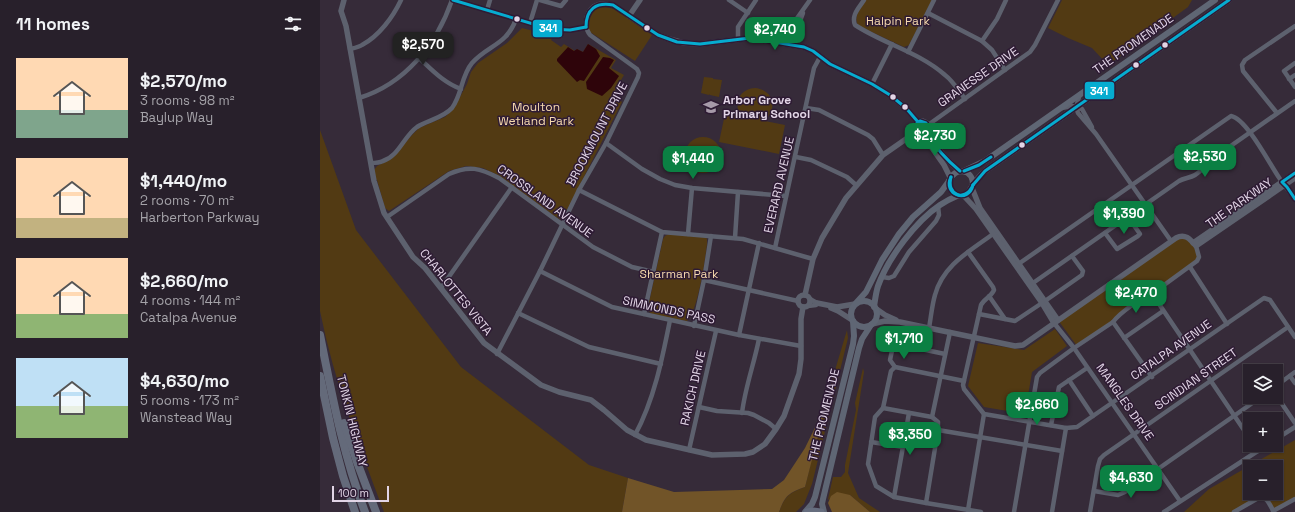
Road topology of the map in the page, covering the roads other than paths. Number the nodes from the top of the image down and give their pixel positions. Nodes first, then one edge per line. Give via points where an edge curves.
1 (344, 0) edge
2 (401, 0) edge
3 (452, 0) edge
4 (490, 0) edge
5 (537, 0) edge
6 (540, 0) edge
7 (566, 0) edge
8 (640, 0) edge
9 (729, 0) edge
10 (756, 0) edge
11 (864, 0) edge
12 (934, 0) edge
13 (1006, 0) edge
14 (1058, 0) edge
15 (1215, 0) edge
16 (1229, 0) edge
17 (598, 2) edge
18 (808, 2) edge
19 (487, 10) junction
20 (748, 13) junction
21 (928, 13) junction
22 (630, 16) junction
23 (516, 19) junction
24 (530, 23) junction
25 (1295, 26) edge
26 (586, 27) junction
27 (738, 38) junction
28 (982, 41) junction
29 (782, 43) junction
30 (892, 44) junction
31 (795, 46) junction
32 (350, 49) junction
33 (908, 52) junction
34 (820, 57) junction
35 (419, 58) junction
36 (1295, 63) edge
37 (1006, 70) junction
38 (1295, 75) edge
39 (1289, 79) junction
40 (872, 84) junction
41 (1295, 87) edge
42 (461, 89) junction
43 (1080, 94) junction
44 (359, 98) junction
45 (965, 99) junction
46 (1295, 101) edge
47 (1077, 107) junction
48 (806, 108) junction
49 (1060, 108) junction
50 (1277, 113) junction
51 (918, 122) junction
52 (928, 128) junction
53 (916, 132) junction
54 (1250, 132) junction
55 (922, 134) junction
56 (606, 143) junction
57 (883, 155) junction
58 (796, 157) junction
59 (371, 164) junction
60 (962, 171) junction
61 (1295, 173) edge
62 (1295, 178) edge
63 (950, 179) junction
64 (1283, 183) junction
65 (1131, 184) junction
66 (856, 185) junction
67 (973, 186) junction
68 (512, 188) junction
69 (692, 188) junction
70 (579, 190) junction
71 (738, 192) junction
72 (961, 195) junction
73 (786, 196) junction
74 (1295, 199) edge
75 (1145, 204) junction
76 (938, 206) junction
77 (982, 214) junction
78 (1128, 216) junction
79 (387, 217) junction
80 (562, 225) junction
81 (662, 232) junction
82 (1105, 233) junction
83 (688, 234) junction
84 (994, 234) junction
85 (711, 236) junction
86 (735, 238) junction
87 (1171, 241) junction
88 (759, 243) junction
89 (1194, 245) junction
90 (775, 248) junction
91 (968, 252) junction
92 (1072, 256) junction
93 (813, 259) junction
94 (1017, 265) junction
95 (1190, 267) junction
96 (540, 271) junction
97 (654, 272) junction
98 (882, 277) junction
99 (704, 280) junction
100 (1033, 283) junction
101 (441, 288) junction
102 (749, 289) junction
103 (1153, 295) junction
104 (989, 296) junction
105 (807, 297) junction
106 (798, 301) junction
107 (1044, 302) junction
108 (817, 304) junction
109 (856, 304) junction
110 (805, 307) junction
111 (875, 308) junction
112 (1164, 311) junction
113 (518, 313) junction
114 (644, 314) junction
115 (979, 314) junction
116 (1005, 319) junction
117 (670, 320) junction
118 (852, 320) junction
119 (900, 322) junction
120 (1056, 322) junction
121 (1113, 322) junction
122 (871, 324) junction
123 (1227, 324) junction
124 (694, 326) junction
125 (1288, 327) junction
126 (929, 328) junction
127 (716, 330) junction
128 (950, 332) junction
129 (320, 335) edge
130 (740, 335) junction
131 (1295, 337) edge
132 (974, 338) junction
133 (1124, 338) junction
134 (760, 339) junction
135 (801, 346) junction
136 (1074, 348) junction
137 (1190, 350) junction
138 (323, 351) junction
139 (497, 354) junction
140 (945, 354) junction
141 (661, 364) junction
142 (894, 367) junction
143 (1088, 368) junction
144 (1295, 372) edge
145 (320, 376) edge
146 (940, 376) junction
147 (1152, 376) junction
148 (1290, 376) junction
149 (1069, 380) junction
150 (964, 381) junction
151 (1211, 381) junction
152 (1283, 381) edge
153 (1295, 383) edge
154 (1112, 403) junction
155 (1251, 404) edge
156 (1282, 404) edge
157 (699, 407) junction
158 (883, 408) junction
159 (742, 413) junction
160 (909, 413) junction
161 (984, 414) junction
162 (1093, 416) junction
163 (1235, 416) junction
164 (932, 417) junction
165 (1030, 421) junction
166 (1295, 423) edge
167 (1051, 425) junction
168 (1295, 427) edge
169 (1066, 428) junction
170 (1243, 428) edge
171 (776, 429) junction
172 (938, 430) junction
173 (1134, 434) junction
174 (635, 435) junction
175 (1283, 435) edge
176 (980, 437) junction
177 (871, 442) junction
178 (1025, 445) junction
179 (903, 447) junction
180 (689, 450) junction
181 (1062, 451) junction
182 (1256, 452) edge
183 (1158, 469) junction
184 (1094, 491) junction
185 (894, 497) junction
186 (1295, 499) edge
187 (1180, 501) junction
188 (926, 503) junction
189 (968, 510) junction
190 (1274, 511) edge
191 (355, 512) edge
192 (365, 512) edge
193 (376, 512) edge
194 (806, 512) edge
195 (820, 512) edge
196 (824, 512) edge
197 (981, 512) edge
198 (1014, 512) edge
199 (1052, 512) edge
200 (1090, 512) edge
201 (1164, 512) edge
202 (1234, 512) edge

1 - 32 street, CHARLOTTES VISTA via 341,11
2 - 32 street via 390,19 375,35 363,45
3 - 19 street
3 - 35 street via 439,31
4 - 19 street
5 - 24 street
6 - 7 street via 561,6
8 - 22 street
9 - 20 street
10 - 20 street
11 - 30 street via 854,14 854,23
12 - 21 street
13 - 28 street
14 - 37 street, GRANESSE DRIVE via 1033,49
15 - 43 main road, THE PROMENADE
16 - 47 main road, THE PROMENADE
17 - 22 street via 613,5
17 - 26 street via 587,15
18 - 29 street
18 - 31 street via 795,32
19 - 23 street
20 - 27 street via 738,27
21 - 28 street
21 - 33 street
22 - 27 street via 658,35 678,42 700,44
23 - 24 street
23 - 42 street via 506,37 471,64
24 - 26 street via 560,30
25 - 50 street via 1245,60 1242,65 1242,71
26 - 56 street, BROOKMOUNT DRIVE via 592,38 634,66 639,73
27 - 29 street
28 - 37 street
29 - 31 street
30 - 33 street
30 - 40 street
31 - 34 street via 809,49
32 - 44 street, CHARLOTTES VISTA
33 - 45 street via 945,74
34 - 40 street
34 - 48 street, EVERARD AVENUE via 814,68
35 - 42 street via 444,80
35 - 44 street via 388,85
36 - 39 street via 1284,71
37 - 45 street, GRANESSE DRIVE
38 - 39 street
39 - 41 street
40 - 51 street via 895,98
42 - 59 street via 452,109 417,127 395,154 384,161
43 - 47 street
43 - 49 main road, THE PROMENADE
44 - 59 street, CHARLOTTES VISTA
45 - 52 street, GRANESSE DRIVE
46 - 50 street
47 - 49 street
47 - 65 street via 1083,111
47 - 67 main road, THE PROMENADE via 985,171
48 - 57 street via 819,110 868,135
48 - 58 street, EVERARD AVENUE
49 - 60 main road, THE PROMENADE via 985,161
50 - 54 street
51 - 52 street via 924,121
51 - 53 street via 915,126
52 - 55 street
52 - 60 street via 930,136 950,163
53 - 55 street
53 - 57 street
54 - 64 street
54 - 65 street via 1238,118 1230,116
54 - 75 street via 1215,157 1205,168 1184,178
55 - 63 street via 944,165
56 - 69 street via 660,179
56 - 70 street, BROOKMOUNT DRIVE
57 - 66 street
58 - 66 street via 811,160 847,177
58 - 73 street, EVERARD AVENUE
59 - 79 street, CHARLOTTES VISTA via 374,181
60 - 63 main road via 954,173
60 - 67 main road via 972,178
61 - 64 street, THE PARKWAY
62 - 64 street, THE PARKWAY
63 - 72 main road via 950,188 955,194
63 - 109 main road via 899,234 866,292
64 - 74 street
64 - 89 street, THE PARKWAY
65 - 75 street
65 - 94 street
66 - 93 street via 833,217
67 - 72 main road via 968,193
67 - 77 street, MANGLES DRIVE
68 - 79 street, CROSSLAND AVENUE via 485,170 460,169
68 - 80 street, CROSSLAND AVENUE
68 - 101 street
69 - 71 street
69 - 83 street
70 - 80 street, BROOKMOUNT DRIVE
70 - 81 street
71 - 73 street
71 - 86 street
72 - 76 main road
72 - 77 street, MANGLES DRIVE
73 - 90 street, EVERARD AVENUE
75 - 78 street
75 - 87 street
76 - 98 main road via 906,239
76 - 98 street via 939,215 936,221 909,252 894,276
77 - 84 street, MANGLES DRIVE
77 - 94 street, MANGLES DRIVE
78 - 82 street
78 - 82 street via 1140,234 1138,236 1117,249
79 - 101 street, CHARLOTTES VISTA via 413,258
80 - 96 street, BROOKMOUNT DRIVE
80 - 97 street, CROSSLAND AVENUE via 593,247 632,267
81 - 83 street
81 - 97 street
82 - 92 street
83 - 85 street
84 - 91 street
84 - 94 street, MANGLES DRIVE
85 - 86 street
85 - 99 street
86 - 88 street
87 - 89 street via 1184,236
87 - 120 street
88 - 90 street
88 - 102 street
89 - 95 street via 1199,259
90 - 93 street
91 - 104 street via 993,287 993,293
91 - 126 street via 955,261 942,278 935,294
92 - 100 street
92 - 107 street via 1083,271 1082,275
93 - 105 street
94 - 100 street, MANGLES DRIVE
94 - 107 street, MANGLES DRIVE
95 - 103 street
95 - 123 street
96 - 113 street, BROOKMOUNT DRIVE
96 - 114 street, SIMMONDS PASS via 612,307
97 - 114 street
98 - 111 main road via 877,290
99 - 102 street
99 - 124 street
100 - 107 street, MANGLES DRIVE
101 - 139 street, CHARLOTTES VISTA via 484,343
102 - 106 street
102 - 130 street
103 - 112 street
103 - 121 street via 1146,296
104 - 115 street via 981,305
104 - 116 street
105 - 106 street via 801,296
105 - 108 street
105 - 110 street via 810,303
106 - 110 street via 799,305
107 - 116 street via 1016,321
107 - 120 street, MANGLES DRIVE
108 - 109 street via 840,307
108 - 110 street
108 - 118 street via 835,310
109 - 111 main road via 865,301
109 - 118 main road via 851,310
110 - 135 street, CHARLOTTES VISTA via 801,318
111 - 119 street
111 - 122 main road via 876,318
112 - 133 street
112 - 137 street
113 - 139 street, BROOKMOUNT DRIVE
113 - 141 street via 588,347
114 - 117 street, SIMMONDS PASS
115 - 116 street
115 - 132 street
117 - 124 street, SIMMONDS PASS
117 - 141 street
118 - 122 main road via 862,327
118 - 194 main road, THE PROMENADE via 853,344 816,492
119 - 122 street via 885,321
119 - 126 street
120 - 132 street via 1025,344 1018,346
120 - 136 street, MANGLES DRIVE
121 - 133 street
121 - 136 street
122 - 196 main road, THE PROMENADE via 859,348 823,499
123 - 125 street, CATALPA AVENUE via 1267,298
123 - 137 street, CATALPA AVENUE
124 - 127 street, SIMMONDS PASS
125 - 131 street, CATALPA AVENUE
125 - 151 street, SCINDIAN STREET
126 - 128 street
127 - 130 street, SIMMONDS PASS
127 - 157 street, RAKICH DRIVE
128 - 132 street
128 - 140 street
129 - 138 highway, TONKIN HIGHWAY
130 - 134 street, SIMMONDS PASS
132 - 150 street
133 - 147 street
134 - 135 street, SIMMONDS PASS
134 - 159 street
135 - 171 street, CHARLOTTES VISTA via 799,374 784,416
136 - 143 street, MANGLES DRIVE
136 - 165 street via 1039,374
137 - 147 street, CATALPA AVENUE
137 - 151 street
138 - 192 highway, TONKIN HIGHWAY via 342,436
138 - 193 highway via 344,425
139 - 174 street, CHARLOTTES VISTA via 541,385 591,400
140 - 142 street via 897,344 893,346 890,360
140 - 146 street
141 - 174 street via 654,389
142 - 146 street
142 - 158 street
143 - 149 street
143 - 154 street, MANGLES DRIVE
144 - 148 street
145 - 191 highway, TONKIN HIGHWAY via 333,438
146 - 150 street
146 - 164 street
147 - 154 street, CATALPA AVENUE
148 - 152 street
148 - 153 street
149 - 162 street
149 - 167 street via 1058,390
150 - 161 street via 964,389
151 - 163 street
151 - 173 street, SCINDIAN STREET
154 - 162 street, CATALPA AVENUE
154 - 173 street, MANGLES DRIVE
155 - 163 street
156 - 166 street
157 - 159 street
157 - 180 street, RAKICH DRIVE
158 - 160 street
158 - 177 street via 875,417
159 - 171 street via 754,415
160 - 164 street
160 - 179 street
161 - 165 street, CATALPA AVENUE
161 - 176 street
162 - 169 street, CATALPA AVENUE via 1077,427
163 - 170 street
163 - 183 street
164 - 172 street via 938,422
165 - 167 street, CATALPA AVENUE
165 - 178 street
167 - 169 street, CATALPA AVENUE
168 - 175 street
169 - 181 street
171 - 180 street, CHARLOTTES VISTA via 765,444 745,454 712,455
172 - 176 street
172 - 188 street
173 - 183 street, MANGLES DRIVE
173 - 184 street, SCINDIAN STREET via 1100,459
174 - 180 street, CHARLOTTES VISTA
176 - 178 street
176 - 189 street
177 - 179 street
177 - 185 street via 868,464 876,486
178 - 181 street
178 - 198 street
179 - 185 street
181 - 199 street
182 - 187 street
183 - 184 street via 1122,494
183 - 187 street, MANGLES DRIVE
184 - 200 street, SCINDIAN STREET
185 - 188 street
186 - 190 street
187 - 201 street
188 - 189 street
189 - 197 street
190 - 202 street via 1265,499 1260,497
194 - 195 main road

